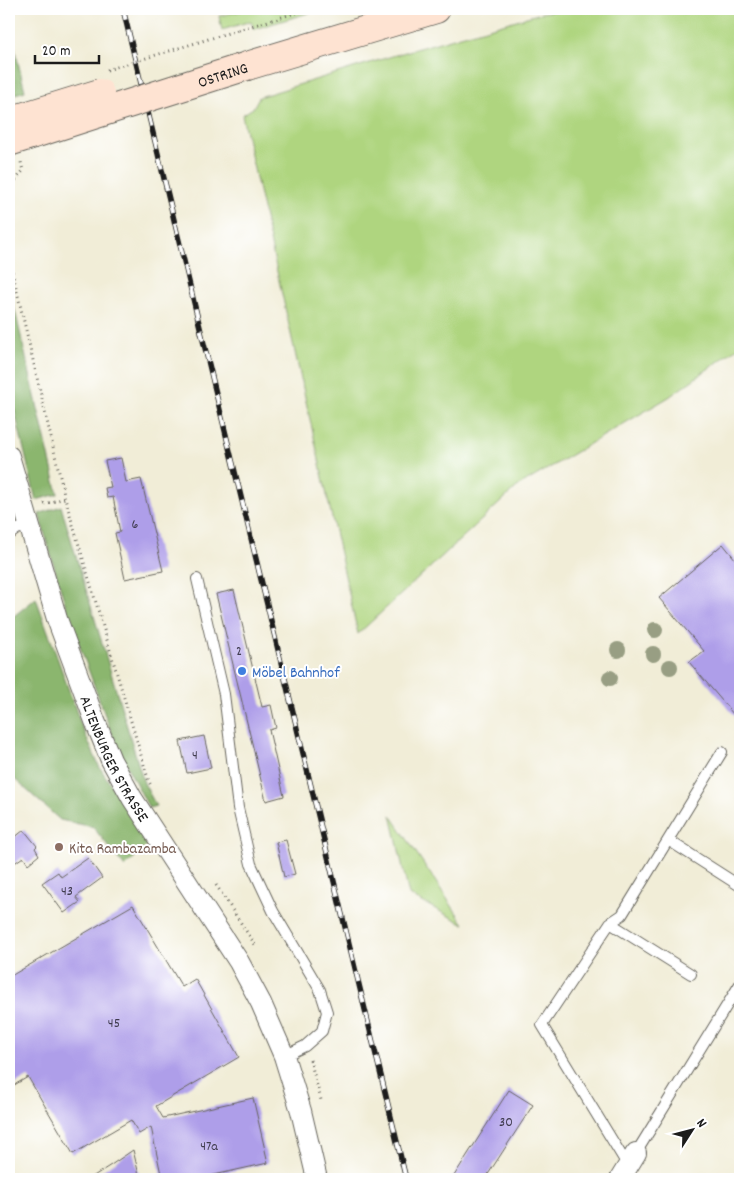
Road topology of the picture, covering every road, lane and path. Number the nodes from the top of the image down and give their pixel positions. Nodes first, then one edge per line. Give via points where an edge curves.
1 (309, 9) edge
2 (378, 9) edge
3 (436, 9) edge
4 (243, 48) junction
5 (104, 71) dead end
6 (9, 121) edge
7 (9, 142) edge
8 (23, 170) dead end
9 (9, 188) edge
10 (9, 257) edge
11 (9, 456) edge
12 (29, 526) junction
13 (9, 536) edge
14 (197, 579) dead end
15 (722, 752) dead end
16 (154, 790) dead end
17 (668, 840) junction
18 (211, 877) dead end
19 (740, 886) edge
20 (610, 923) junction
21 (257, 948) dead end
22 (691, 974) dead end
23 (740, 984) edge
24 (305, 1046) junction
25 (284, 1056) junction
26 (322, 1106) dead end
27 (628, 1166) edge
28 (317, 1179) edge

1 - 4 path
2 - 4 main road, OSTRING
3 - 4 main road, OSTRING
4 - 5 path, bridge
4 - 6 main road, OSTRING, bridge
4 - 7 main road, OSTRING, bridge
8 - 9 path
10 - 16 path via 65,498
11 - 12 street, ALTENBURGER STRASSE
12 - 13 lane via 17,529
12 - 25 street, ALTENBURGER STRASSE via 57,619 111,760 144,818 239,962
14 - 24 lane via 224,694 238,808 251,864 273,911 320,990 327,1012 322,1031
15 - 17 lane
17 - 19 lane
17 - 20 lane via 622,916
18 - 21 path
20 - 22 lane
20 - 27 lane via 542,1025
23 - 27 lane
24 - 25 lane
24 - 26 path
25 - 28 street, ALTENBURGER STRASSE

